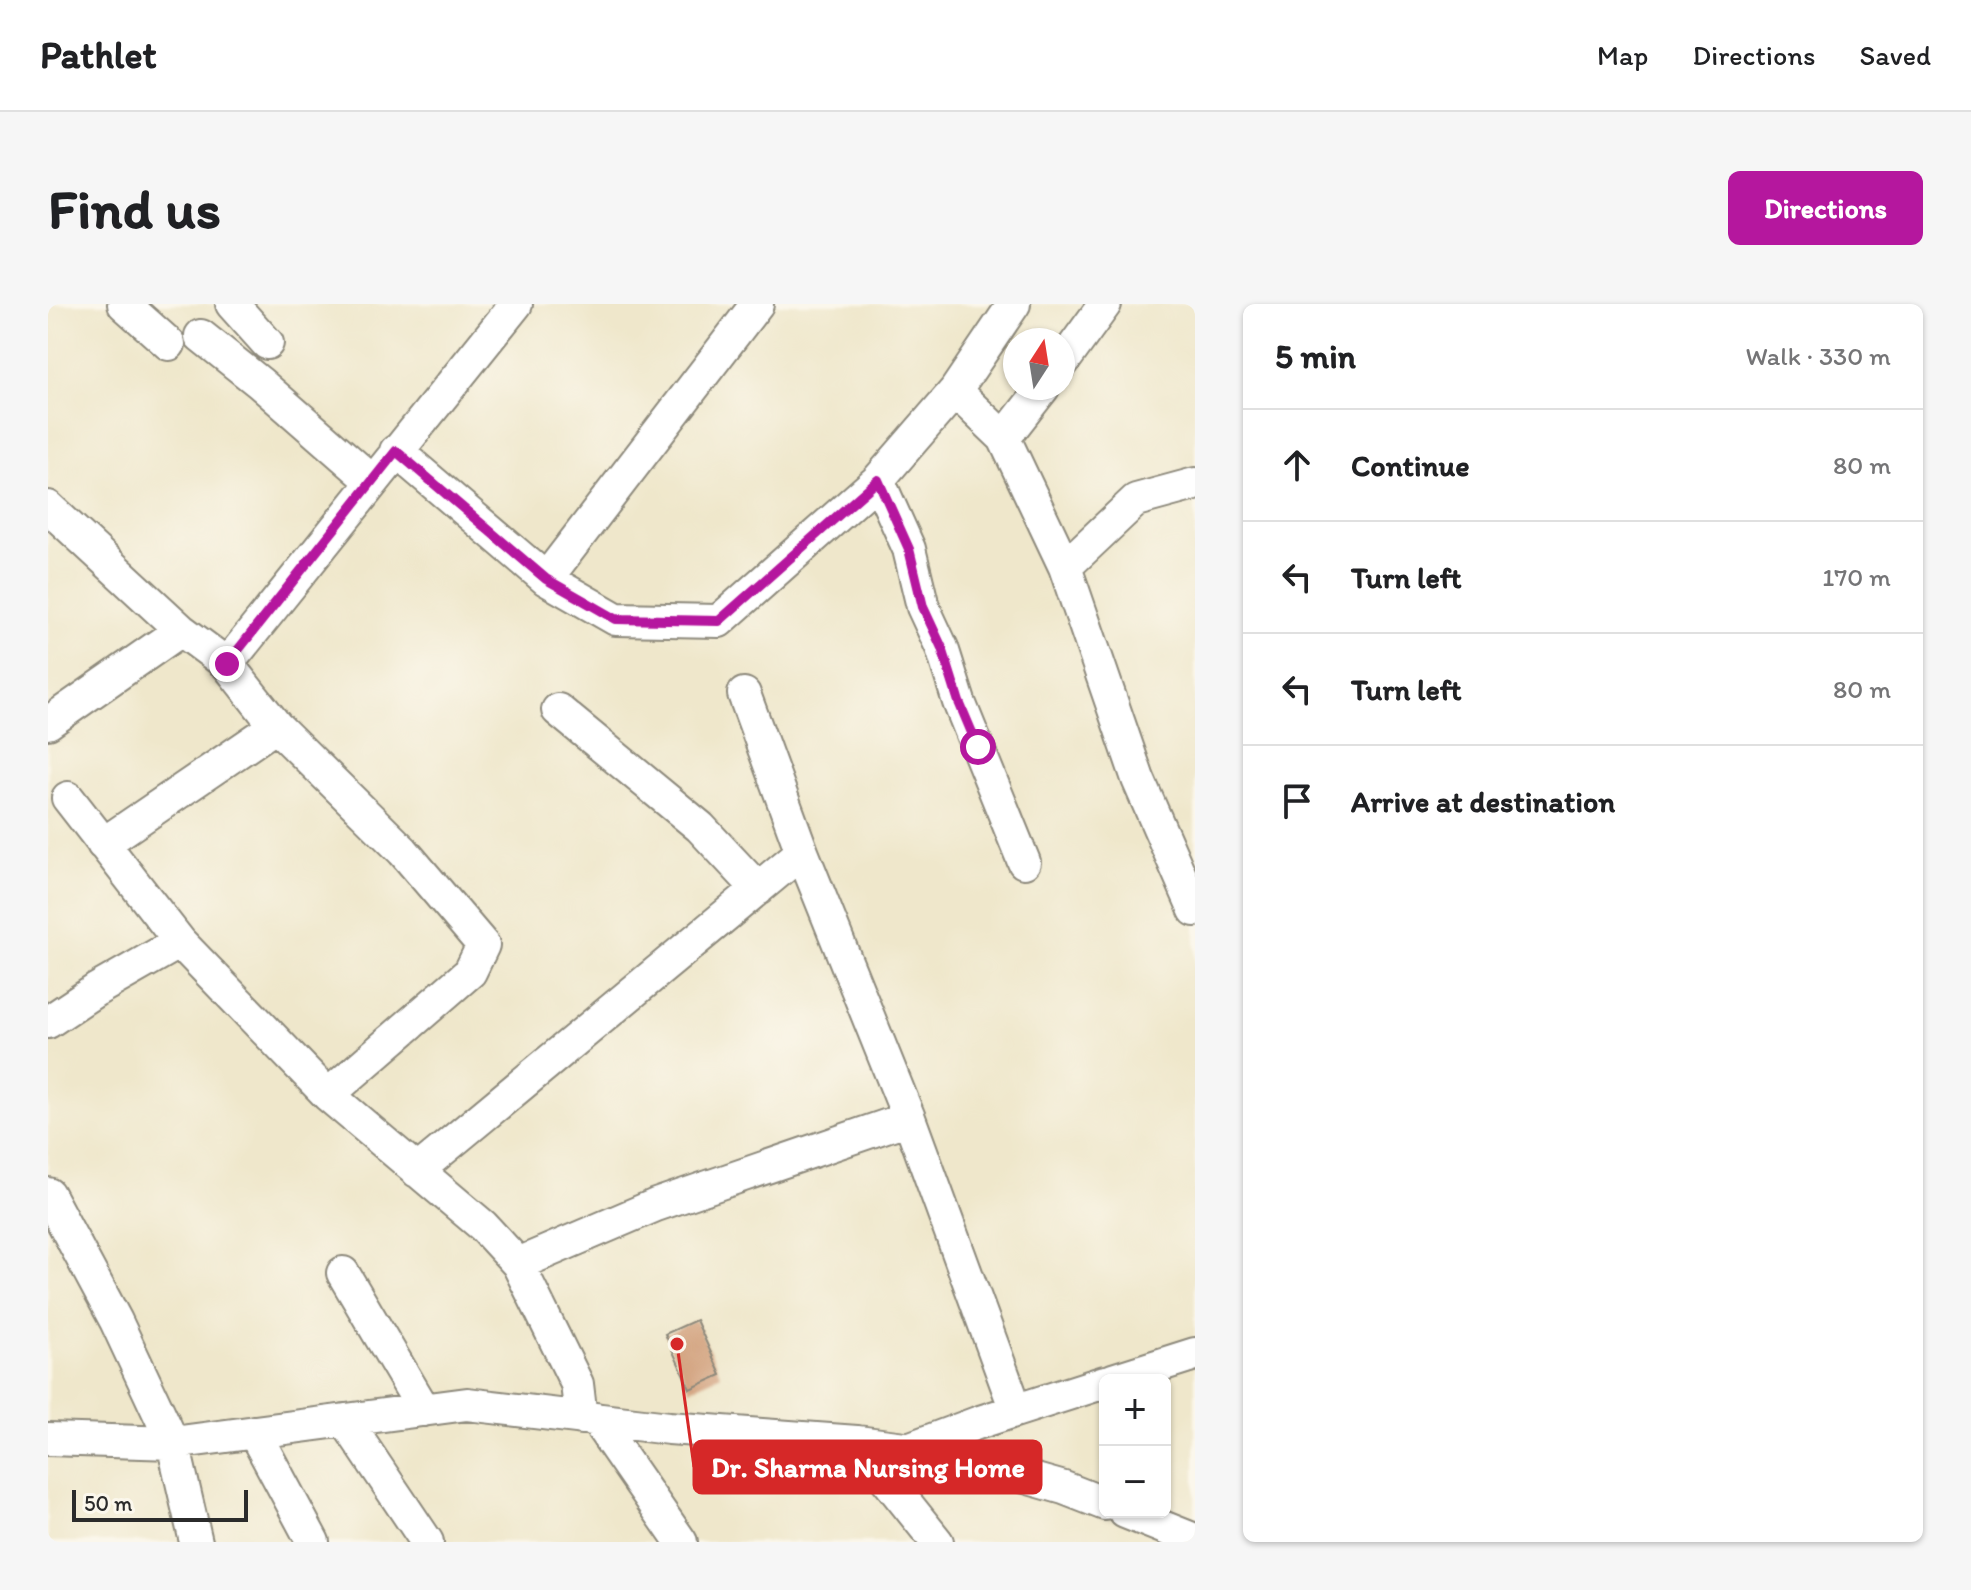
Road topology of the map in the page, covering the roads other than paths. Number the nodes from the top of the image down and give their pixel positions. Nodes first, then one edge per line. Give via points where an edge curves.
1 (124, 304) edge
2 (232, 304) edge
3 (757, 304) edge
4 (1014, 304) edge
5 (1105, 304) edge
6 (504, 308) edge
7 (201, 336) dead end
8 (267, 343) dead end
9 (169, 344) dead end
10 (1075, 345) edge
11 (955, 391) junction
12 (1034, 400) edge
13 (1004, 438) junction
14 (396, 451) junction
15 (878, 480) junction
16 (372, 481) junction
17 (1195, 484) edge
18 (49, 510) edge
19 (1065, 567) junction
20 (546, 579) junction
21 (181, 630) junction
22 (227, 664) junction
23 (744, 694) dead end
24 (558, 710) dead end
25 (48, 723) edge
26 (276, 726) junction
27 (68, 798) dead end
28 (103, 844) junction
29 (802, 852) junction
30 (1024, 862) dead end
31 (758, 889) junction
32 (1195, 910) edge
33 (180, 942) junction
34 (48, 1022) edge
35 (328, 1095) junction
36 (909, 1118) junction
37 (417, 1171) junction
38 (48, 1194) edge
39 (518, 1264) junction
40 (343, 1273) dead end
41 (1195, 1354) edge
42 (1132, 1374) edge
43 (1099, 1384) edge
44 (424, 1410) junction
45 (1016, 1410) junction
46 (588, 1418) junction
47 (345, 1420) junction
48 (254, 1432) junction
49 (48, 1439) edge
50 (857, 1442) junction
51 (173, 1443) junction
52 (910, 1449) junction
53 (1099, 1502) edge
54 (1140, 1518) edge
55 (1195, 1540) edge
56 (196, 1542) edge
57 (313, 1542) edge
58 (427, 1542) edge
59 (681, 1542) edge
60 (937, 1542) edge

1 - 9 street
2 - 8 street
3 - 20 street
4 - 11 street
5 - 10 street
6 - 14 street
7 - 16 street
11 - 13 street
11 - 15 street
12 - 13 street
13 - 19 street
14 - 16 street
14 - 20 street
15 - 20 street via 719,621 616,619
15 - 30 street via 909,549 923,607
16 - 22 street
17 - 19 street via 1136,500
18 - 21 street
19 - 32 street via 1138,779
21 - 22 street
21 - 25 street
22 - 26 street
23 - 29 street
24 - 31 street via 700,827
26 - 28 street
26 - 35 street via 403,851 483,945 470,972
27 - 28 street
28 - 33 street
29 - 31 street
29 - 36 street
31 - 37 street
33 - 34 street
33 - 35 street
35 - 37 street
36 - 39 street via 656,1205
36 - 45 street
37 - 39 street via 483,1226
38 - 51 street
39 - 46 street via 577,1384
40 - 44 street
41 - 42 street
43 - 45 street
44 - 46 street via 467,1404
44 - 47 street
45 - 52 street
46 - 50 street
46 - 59 street
47 - 48 street
47 - 58 street
48 - 51 street
48 - 57 street
49 - 51 street
50 - 52 street
50 - 60 street
51 - 56 street
52 - 53 street via 937,1452
54 - 55 street

